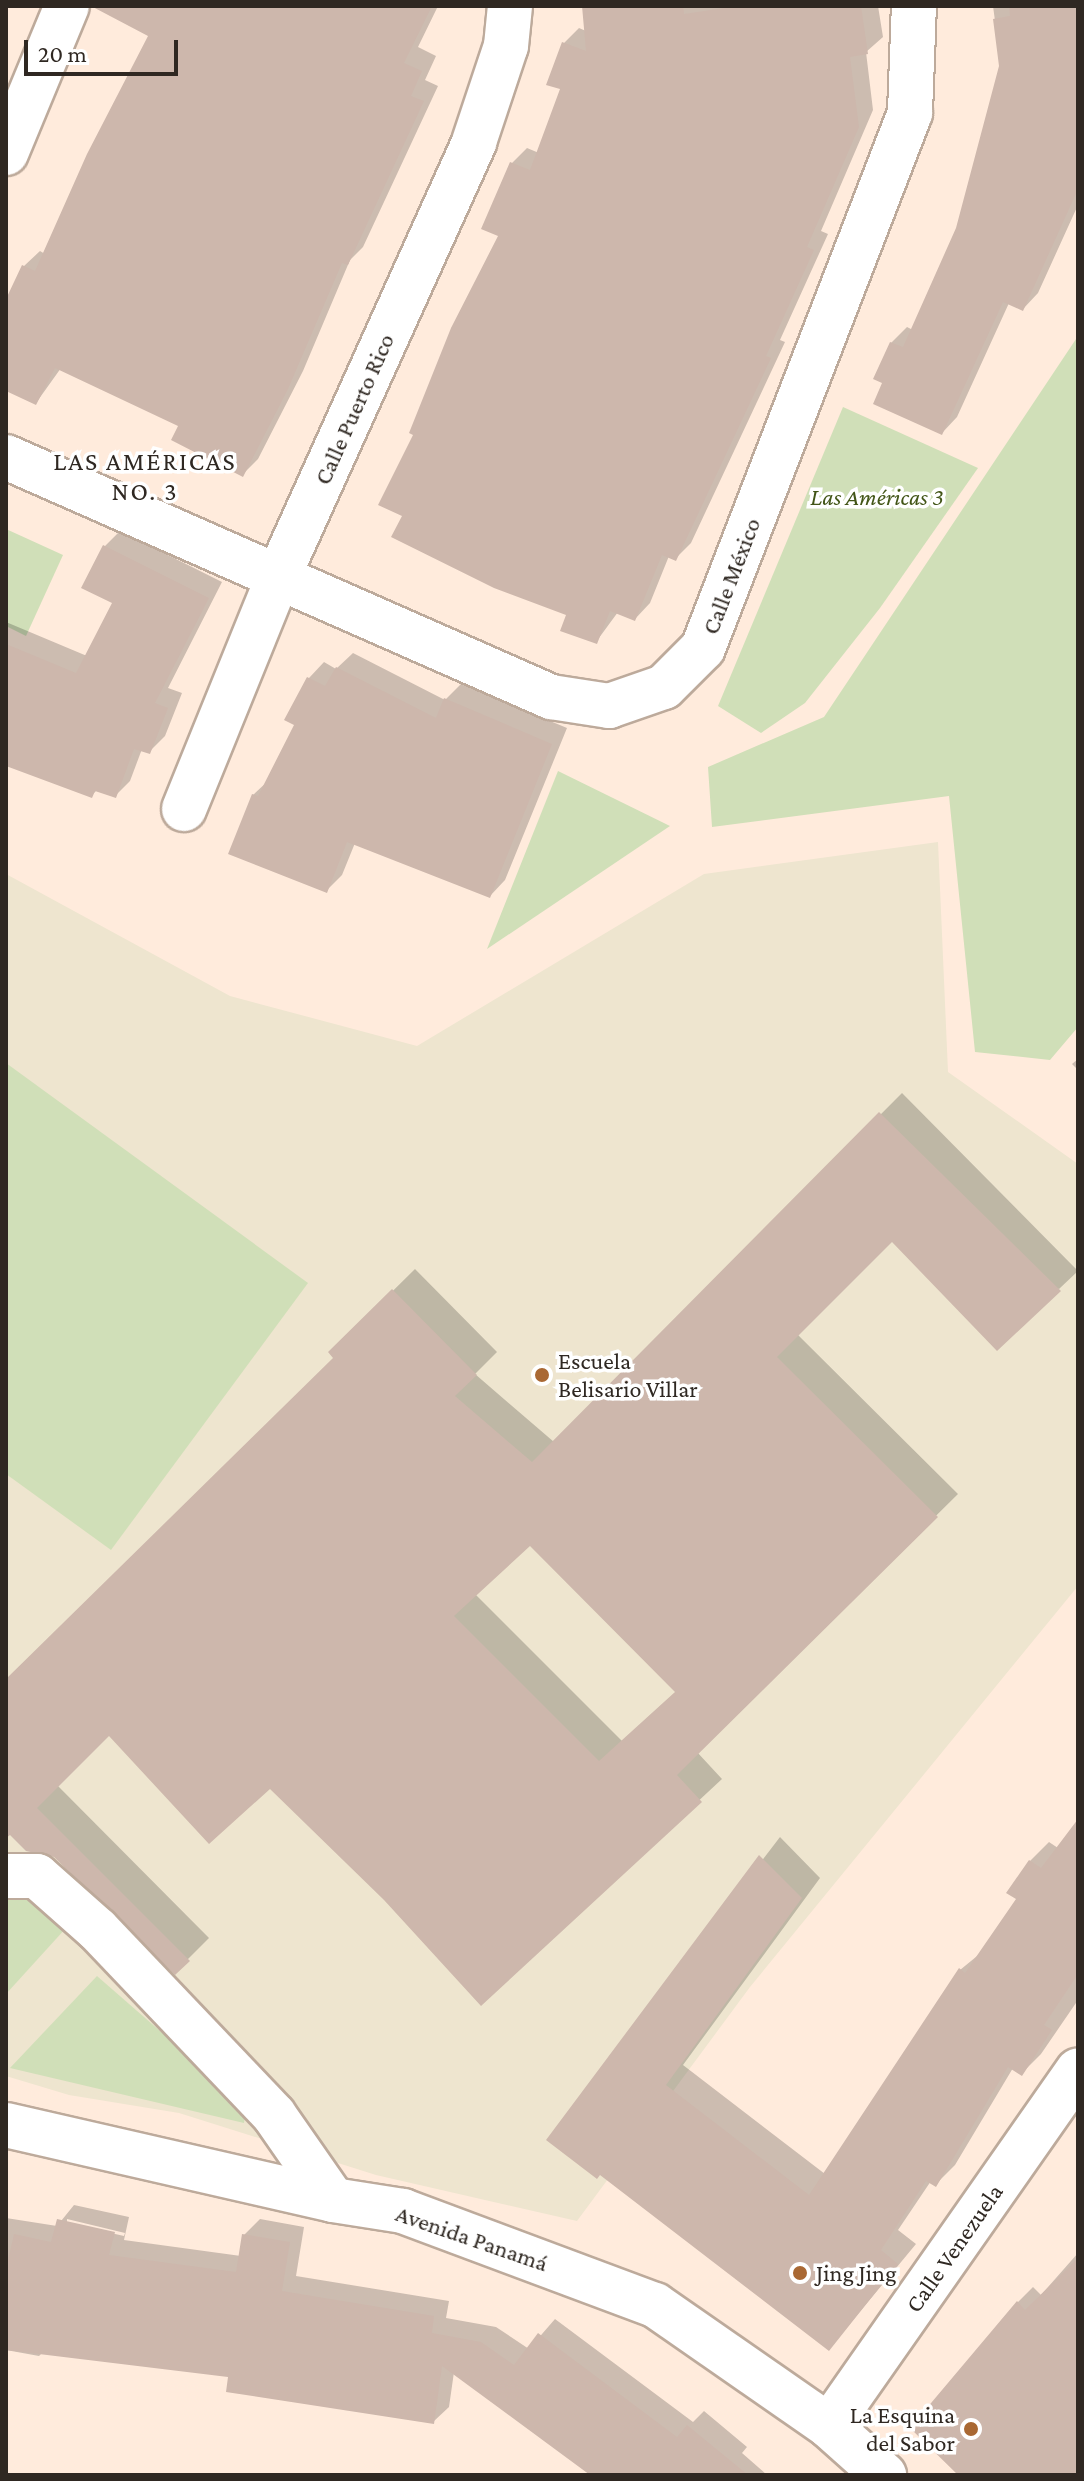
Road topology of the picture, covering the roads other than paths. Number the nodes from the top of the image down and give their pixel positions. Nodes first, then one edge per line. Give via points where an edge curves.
1 (67, 6) edge
2 (510, 6) edge
3 (914, 6) edge
4 (6, 153) edge
5 (6, 457) edge
6 (278, 577) junction
7 (184, 809) dead end
8 (6, 1876) edge
9 (1078, 2071) edge
10 (6, 2125) edge
11 (333, 2200) junction
12 (829, 2426) junction
13 (884, 2475) edge

1 - 4 street
2 - 6 street, Calle Puerto Rico via 506,46 474,142
3 - 6 street, Calle México via 910,113 703,648 664,687 609,706 551,697
5 - 6 street, Calle México
6 - 7 street, Calle Puerto Rico
8 - 11 street via 37,1876 98,1930 274,2115
9 - 12 street, Calle Venezuela
10 - 11 street, Avenida Panamá
11 - 12 street, Avenida Panamá via 403,2211 655,2305
12 - 13 street, Avenida Panamá

